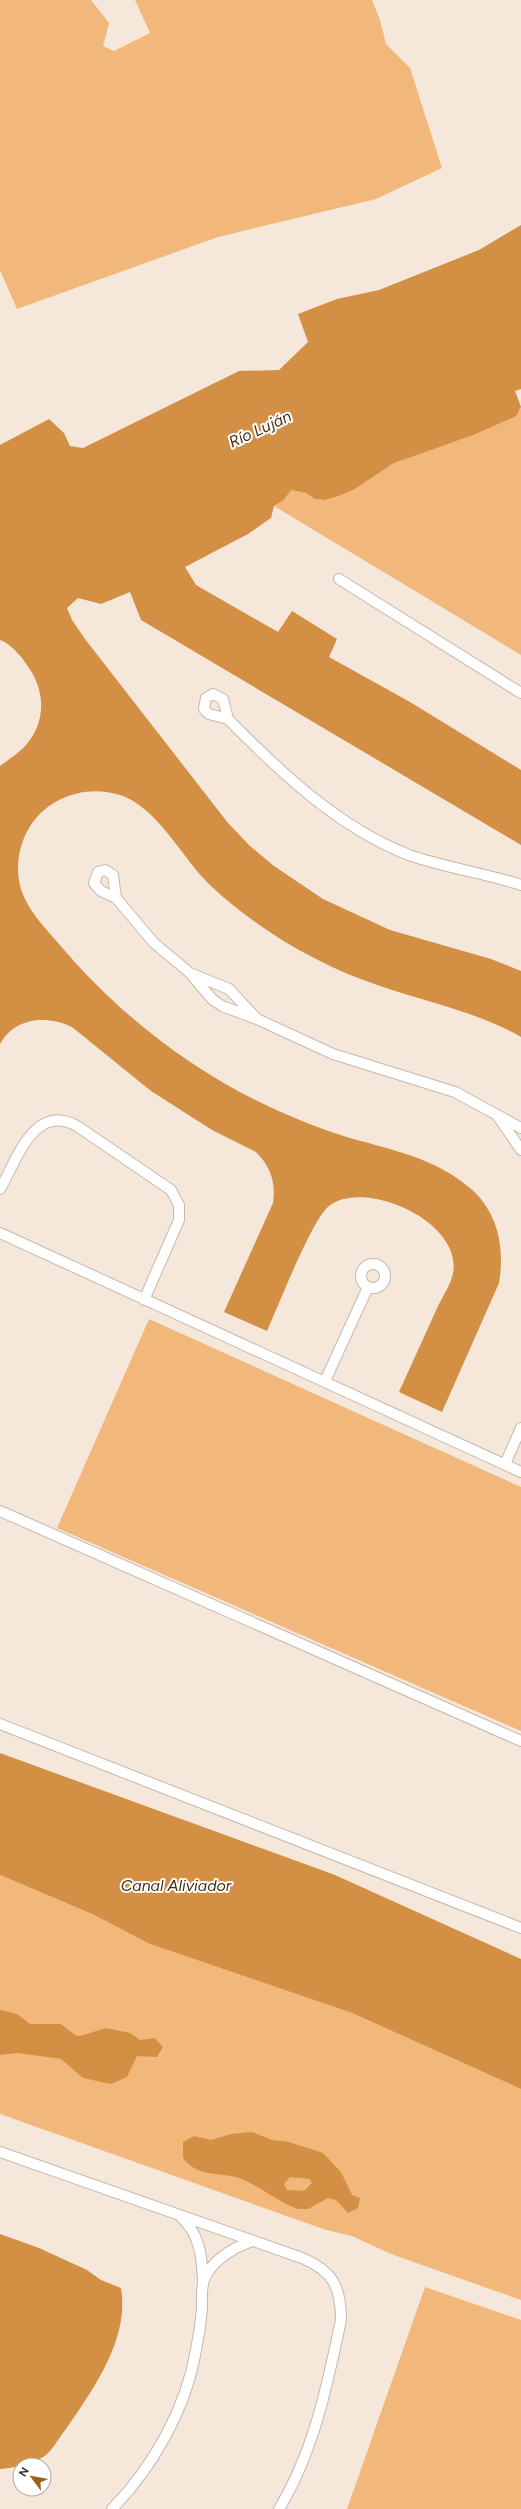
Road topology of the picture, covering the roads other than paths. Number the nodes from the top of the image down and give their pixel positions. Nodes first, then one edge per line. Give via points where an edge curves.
1 (339, 579) dead end
2 (521, 693) edge
3 (228, 719) dead end
4 (521, 886) edge
5 (116, 898) dead end
6 (190, 973) junction
7 (257, 1019) junction
8 (499, 1118) junction
9 (521, 1128) edge
10 (521, 1150) edge
11 (0, 1189) edge
12 (0, 1233) edge
13 (368, 1287) dead end
14 (144, 1300) junction
15 (325, 1381) junction
16 (521, 1428) edge
17 (505, 1464) junction
18 (521, 1472) edge
19 (0, 1512) edge
20 (0, 1724) edge
21 (521, 1741) edge
22 (521, 1928) edge
23 (0, 2152) edge
24 (178, 2215) junction
25 (252, 2242) junction
26 (203, 2281) junction
27 (112, 2509) edge
28 (279, 2509) edge

1 - 2 street
3 - 4 street via 324,806 373,838 428,860
5 - 6 street via 154,942
6 - 7 street via 229,990
6 - 7 street via 212,999 222,1006
7 - 8 street via 333,1054 455,1092
8 - 9 street
8 - 10 street
11 - 14 street via 38,1126 54,1119 62,1119 77,1126 171,1190 180,1205 179,1220
12 - 14 street
13 - 15 street
14 - 15 street
15 - 17 street
16 - 17 street
17 - 18 street
19 - 21 street
20 - 22 street
23 - 24 street
24 - 25 street
24 - 26 street via 196,2236 202,2260
25 - 26 street via 238,2247 222,2258
25 - 28 street via 302,2258 326,2270 333,2279 341,2305 341,2320 316,2426
26 - 27 street via 200,2326 188,2383 177,2411 149,2464

